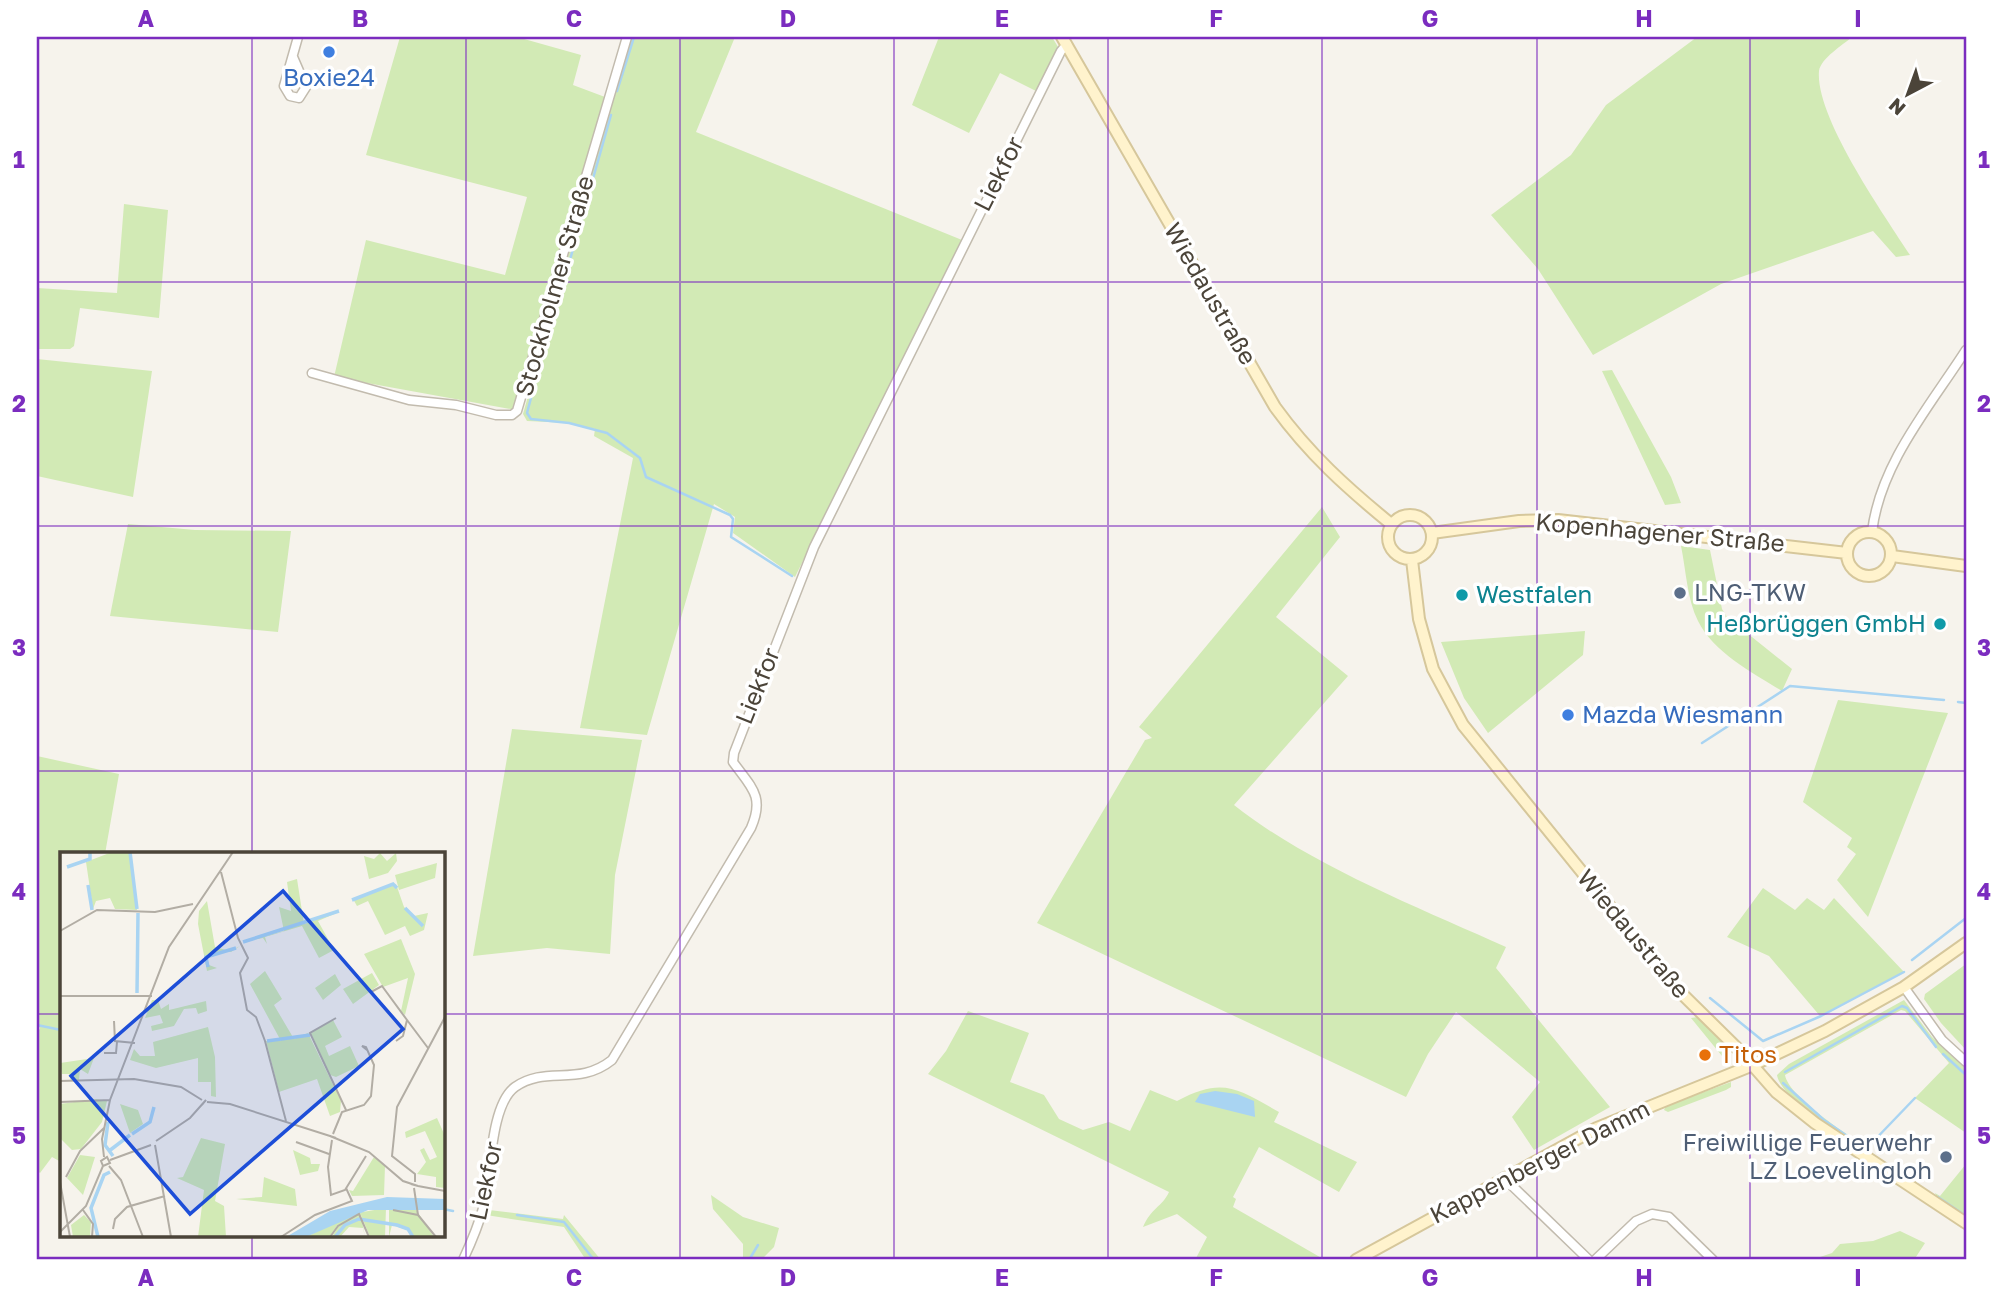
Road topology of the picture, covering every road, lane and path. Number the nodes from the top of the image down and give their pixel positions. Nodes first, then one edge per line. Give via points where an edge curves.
1 (298, 37) edge
2 (627, 37) edge
3 (1065, 41) edge
4 (293, 57) junction
5 (1966, 350) edge
6 (312, 373) dead end
7 (1391, 524) junction
8 (1872, 532) junction
9 (1432, 533) junction
10 (1847, 553) junction
11 (1892, 556) junction
12 (1412, 560) junction
13 (1966, 566) edge
14 (1966, 943) edge
15 (1904, 987) junction
16 (1966, 1062) edge
17 (1753, 1065) junction
18 (1503, 1177) junction
19 (1966, 1223) edge
20 (463, 1260) edge
21 (1356, 1260) edge
22 (1589, 1260) edge
23 (1595, 1260) edge
24 (1713, 1260) edge

1 - 4 street
2 - 6 street, Stockholmer Straße via 517,411 496,415 409,400
3 - 7 main road, Wiedaustraße via 1275,407 1329,473
3 - 20 street, Liekfor via 800,579 734,753 733,762 756,795 751,828 612,1060 585,1076 534,1078 514,1087 501,1105 484,1202
4 - 4 street via 284,86 290,96 299,99 306,86
5 - 8 street via 1888,474
7 - 9 main road via 1414,515 1426,522
7 - 12 main road via 1387,534 1390,548 1400,558
8 - 10 main road via 1854,537
8 - 11 main road via 1885,538
9 - 10 main road, Kopenhagener Straße via 1558,520
9 - 12 main road via 1426,553
10 - 11 main road via 1852,569 1864,576 1878,575
11 - 13 main road
12 - 17 main road, Wiedaustraße via 1426,647 1463,726 1675,987
14 - 15 main road
15 - 16 street via 1942,1040
15 - 17 main road
17 - 18 main road, Kappenberger Damm via 1597,1128
17 - 19 main road, Wiedaustraße via 1815,1123
18 - 21 main road, Kappenberger Damm
18 - 22 street
23 - 24 street via 1636,1221 1652,1214 1669,1217

